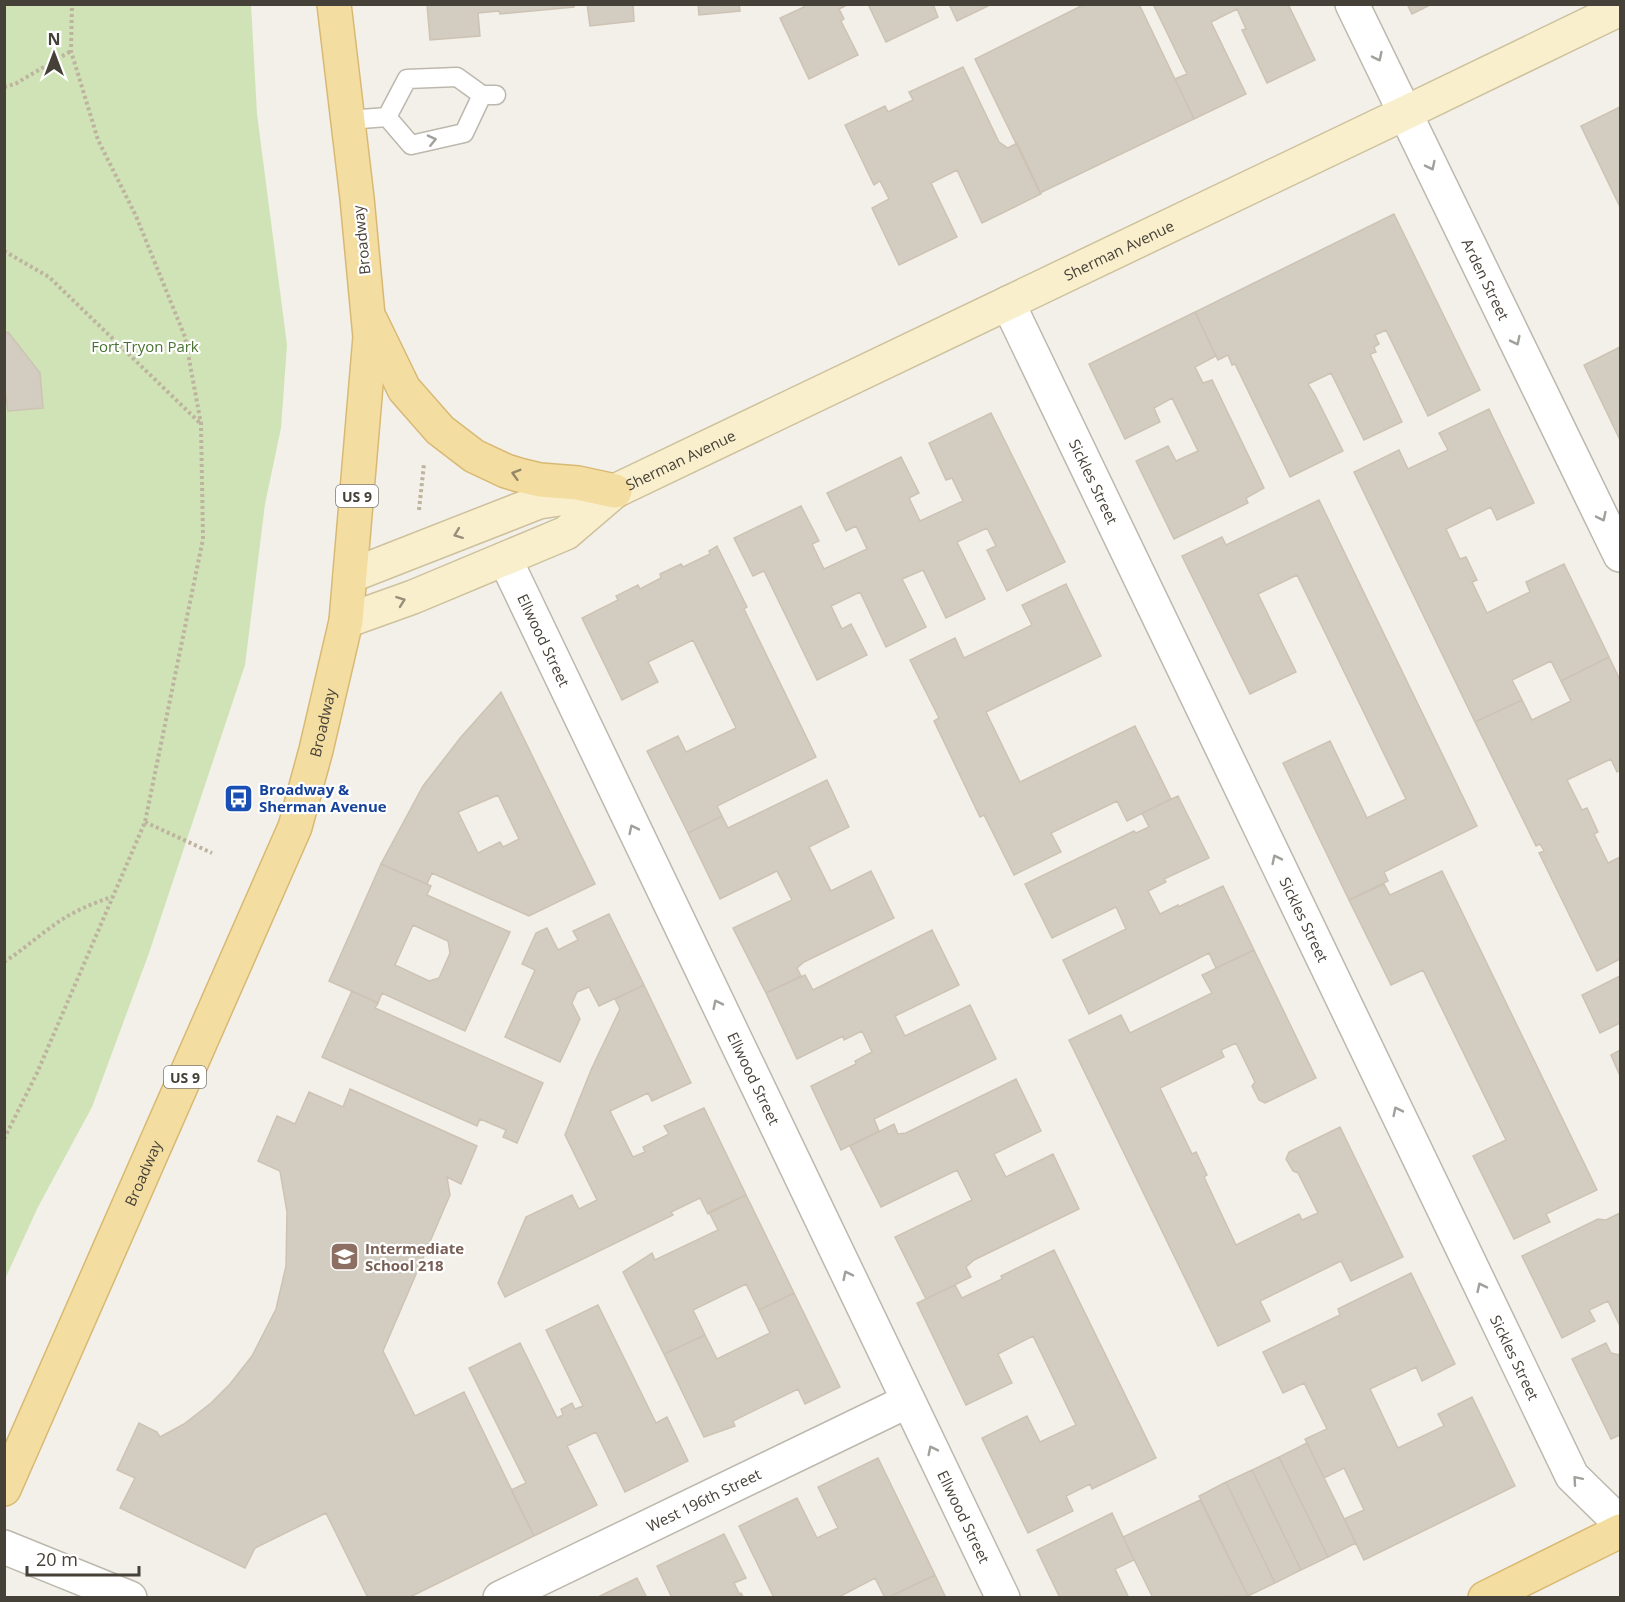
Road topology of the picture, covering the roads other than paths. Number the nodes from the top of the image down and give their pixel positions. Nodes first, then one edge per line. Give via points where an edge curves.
1 (334, 4) edge
2 (1352, 4) edge
3 (1620, 9) edge
4 (1405, 113) junction
5 (387, 117) junction
6 (348, 120) junction
7 (1008, 303) junction
8 (369, 317) junction
9 (615, 491) junction
10 (1620, 555) edge
11 (505, 559) junction
12 (350, 576) junction
13 (346, 621) junction
14 (908, 1401) junction
15 (4, 1489) edge
16 (1620, 1523) edge
17 (1620, 1531) edge
18 (4, 1547) edge
19 (130, 1598) edge
20 (500, 1598) edge
21 (1003, 1598) edge
22 (1485, 1598) edge

1 - 6 main road, Broadway / US 9
2 -> 4 street, Arden Street
3 - 4 main road, Sherman Avenue
4 - 7 main road, Sherman Avenue
4 -> 10 street, Arden Street
5 -> 5 lane via 411,145 464,133 489,95 457,77 407,79
5 - 6 lane
6 - 8 main road, Broadway / US 9
7 - 9 main road, Sherman Avenue
16 -> 7 street, Sickles Street via 1572,1476
9 -> 8 main road via 519,475 474,456 440,430 404,389
8 - 12 main road, Broadway / US 9
9 - 11 main road, Sherman Avenue via 566,533
9 -> 12 main road, Sherman Avenue via 539,502
13 -> 11 main road, Sherman Avenue
14 -> 11 street, Ellwood Street
12 - 13 main road, Broadway / US 9
13 - 15 main road, Broadway / US 9 via 295,827
14 - 20 street, West 196th Street
21 -> 14 street, Ellwood Street
17 - 22 main road
18 - 19 street

